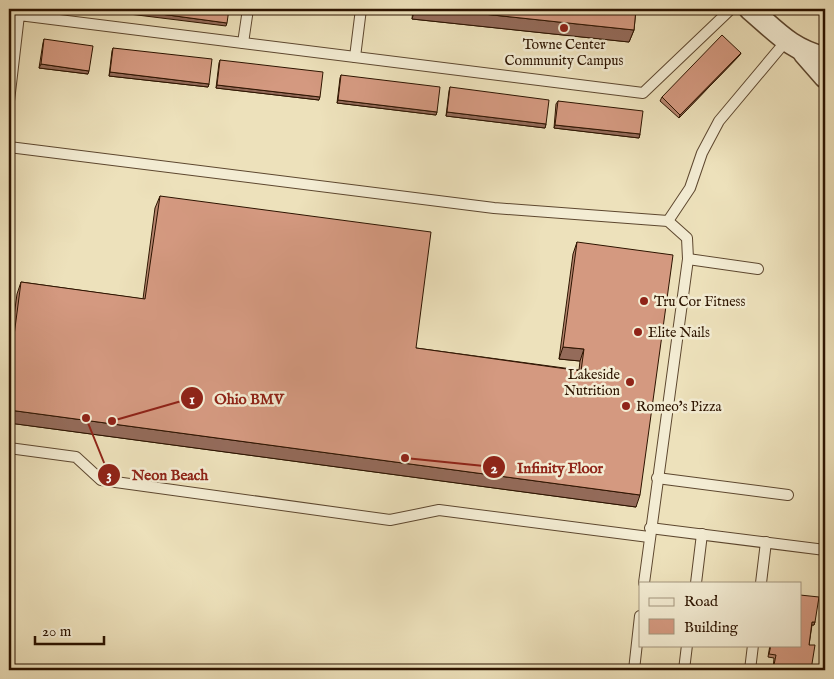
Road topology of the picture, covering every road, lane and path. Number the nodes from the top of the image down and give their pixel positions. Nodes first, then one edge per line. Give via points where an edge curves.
1 (248, 9) edge
2 (361, 9) edge
3 (730, 9) edge
4 (750, 9) edge
5 (786, 41) junction
6 (243, 43) junction
7 (804, 53) junction
8 (355, 57) junction
9 (825, 58) edge
10 (825, 77) edge
11 (9, 101) edge
12 (9, 147) edge
13 (668, 221) junction
14 (688, 259) junction
15 (758, 270) dead end
16 (9, 448) edge
17 (657, 478) junction
18 (788, 495) dead end
19 (650, 532) junction
20 (702, 534) junction
21 (766, 542) junction
22 (825, 550) edge
23 (644, 582) edge
24 (696, 582) edge
25 (761, 582) edge
26 (639, 625) edge
27 (687, 646) edge
28 (753, 646) edge
29 (634, 670) edge
30 (684, 670) edge
31 (750, 670) edge

1 - 6 lane
2 - 8 lane
3 - 8 lane via 643,93
4 - 5 street
5 - 7 street
5 - 13 lane via 719,121 702,153 690,188
6 - 8 lane
6 - 11 lane via 19,15
7 - 9 street
7 - 10 street
12 - 13 lane via 494,208
13 - 14 lane via 687,238
14 - 15 lane
14 - 17 lane
16 - 19 lane via 76,457 101,480 390,520 439,510
17 - 18 lane
17 - 19 lane
19 - 20 lane
19 - 23 lane
20 - 21 lane
20 - 24 lane
21 - 22 lane
21 - 25 lane
26 - 29 lane
27 - 30 lane
28 - 31 lane

